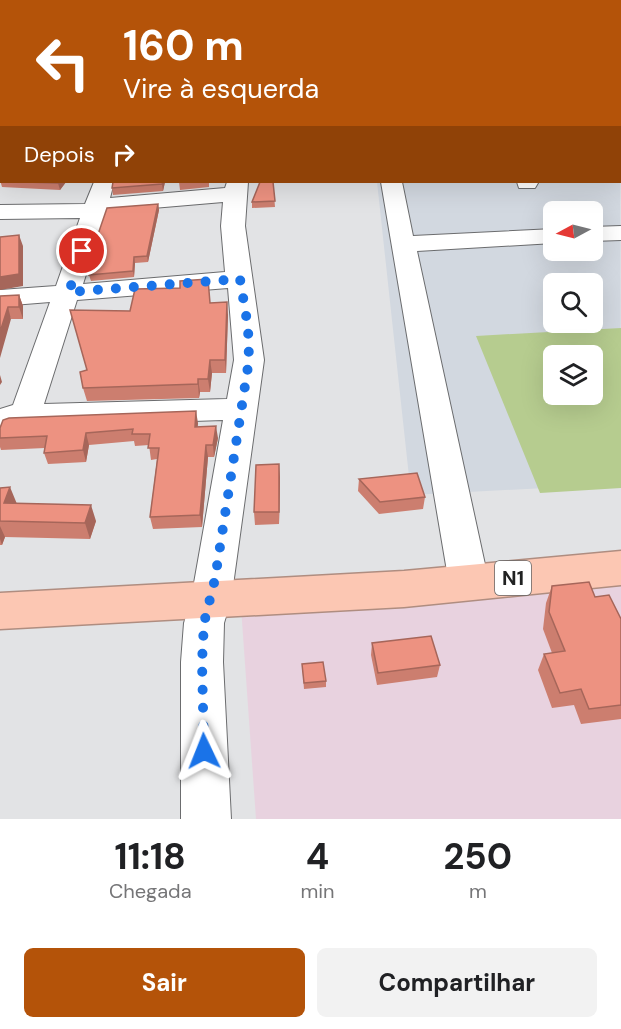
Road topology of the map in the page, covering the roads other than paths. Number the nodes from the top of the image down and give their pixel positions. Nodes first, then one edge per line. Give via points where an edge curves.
1 (391, 183) edge
2 (236, 188) edge
3 (99, 199) edge
4 (0, 212) edge
5 (621, 232) edge
6 (603, 233) edge
7 (543, 237) edge
8 (404, 244) junction
9 (240, 279) junction
10 (69, 292) junction
11 (0, 298) edge
12 (243, 409) junction
13 (12, 418) edge
14 (621, 568) edge
15 (469, 583) junction
16 (211, 600) junction
17 (0, 611) edge
18 (206, 819) edge

1 - 8 street
2 - 3 street
2 - 9 street via 233,220
3 - 4 street
3 - 10 street
5 - 6 street
7 - 8 street
8 - 15 street
9 - 10 street
9 - 12 street via 249,344
10 - 11 street
10 - 13 street
12 - 13 street
12 - 16 street
14 - 15 highway, N1
15 - 16 highway, N1
16 - 17 highway, N1
16 - 18 street via 204,623 202,662

